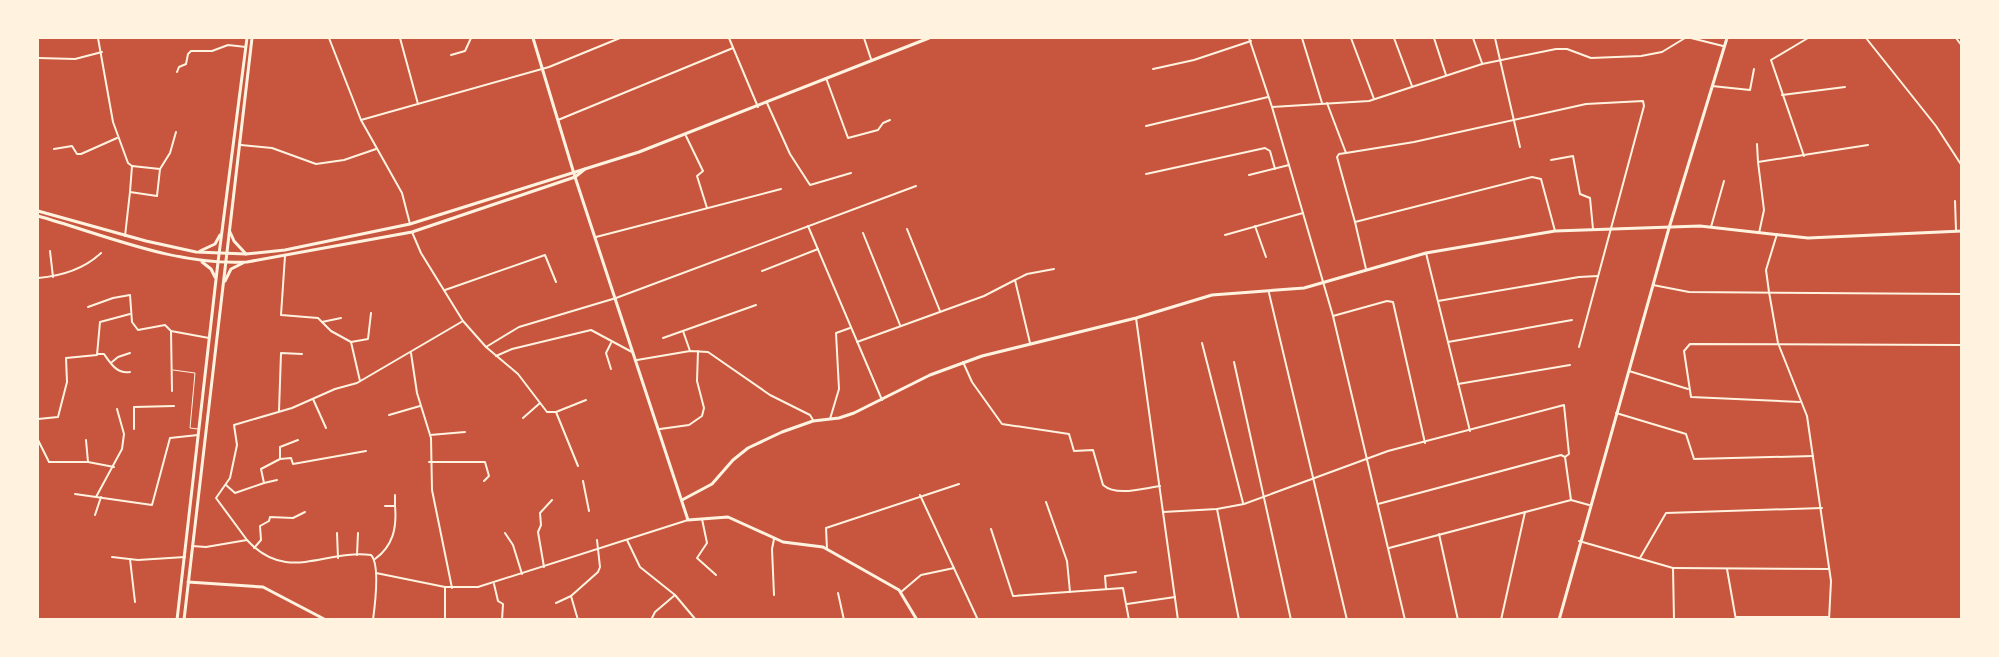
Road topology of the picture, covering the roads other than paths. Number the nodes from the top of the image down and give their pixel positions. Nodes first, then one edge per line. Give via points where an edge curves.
1 (98, 38) edge
2 (247, 38) edge
3 (252, 38) edge
4 (329, 38) edge
5 (400, 38) edge
6 (471, 38) edge
7 (533, 38) edge
8 (620, 38) edge
9 (729, 38) edge
10 (864, 38) edge
11 (929, 38) edge
12 (1248, 38) edge
13 (1302, 38) edge
14 (1351, 38) edge
15 (1394, 38) edge
16 (1434, 38) edge
17 (1473, 38) edge
18 (1495, 38) edge
19 (1685, 38) edge
20 (1691, 38) edge
21 (1727, 38) edge
22 (1809, 38) edge
23 (1866, 38) edge
24 (1956, 38) edge
25 (1251, 41) junction
26 (246, 46) junction
27 (1962, 46) edge
28 (1724, 47) junction
29 (733, 48) junction
30 (102, 52) junction
31 (451, 55) dead end
32 (38, 58) edge
33 (871, 59) junction
34 (1501, 60) junction
35 (1482, 64) junction
36 (542, 67) junction
37 (1153, 69) dead end
38 (1754, 69) dead end
39 (177, 72) dead end
40 (1446, 75) junction
41 (826, 78) junction
42 (1412, 86) junction
43 (1712, 87) junction
44 (1845, 87) dead end
45 (1781, 95) junction
46 (1269, 97) junction
47 (1374, 99) junction
48 (767, 103) junction
49 (1322, 103) junction
50 (1327, 103) junction
51 (418, 104) junction
52 (758, 107) junction
53 (1272, 107) junction
54 (361, 120) junction
55 (558, 120) junction
56 (890, 120) dead end
57 (1514, 120) junction
58 (1146, 126) dead end
59 (176, 132) dead end
60 (686, 136) junction
61 (118, 138) junction
62 (1756, 144) dead end
63 (241, 146) junction
64 (1868, 146) dead end
65 (1520, 147) dead end
66 (54, 149) dead end
67 (376, 149) junction
68 (1346, 153) junction
69 (1804, 156) junction
70 (1551, 160) dead end
71 (1758, 162) junction
72 (1289, 165) junction
73 (132, 166) junction
74 (1962, 166) edge
75 (587, 168) junction
76 (159, 169) junction
77 (1275, 169) junction
78 (574, 171) junction
79 (851, 173) dead end
80 (1146, 174) dead end
81 (1249, 175) dead end
82 (575, 177) junction
83 (1724, 181) dead end
84 (916, 186) dead end
85 (781, 189) dead end
86 (130, 192) junction
87 (1955, 201) dead end
88 (707, 208) junction
89 (38, 211) edge
90 (1303, 213) junction
91 (38, 216) edge
92 (1355, 222) junction
93 (410, 224) junction
94 (808, 225) junction
95 (1255, 226) junction
96 (1711, 227) junction
97 (1669, 228) junction
98 (907, 229) dead end
99 (1593, 229) junction
100 (1610, 229) junction
101 (1956, 230) junction
102 (222, 231) junction
103 (229, 231) junction
104 (412, 231) junction
105 (1555, 231) junction
106 (1962, 231) edge
107 (1759, 232) junction
108 (863, 233) dead end
109 (1777, 234) junction
110 (1225, 235) dead end
111 (125, 236) junction
112 (596, 237) junction
113 (818, 249) junction
114 (50, 251) dead end
115 (196, 252) junction
116 (101, 253) dead end
117 (1426, 253) junction
118 (219, 254) junction
119 (226, 254) junction
120 (246, 254) junction
121 (285, 256) junction
122 (1266, 257) dead end
123 (195, 260) junction
124 (218, 262) junction
125 (247, 262) junction
126 (226, 263) junction
127 (1054, 269) dead end
128 (1366, 269) junction
129 (762, 271) dead end
130 (1598, 276) junction
131 (53, 277) junction
132 (38, 278) edge
133 (1015, 280) junction
134 (556, 282) dead end
135 (1324, 283) junction
136 (216, 285) junction
137 (223, 285) junction
138 (1653, 285) junction
139 (445, 290) junction
140 (1769, 292) junction
141 (1269, 293) junction
142 (1962, 294) edge
143 (616, 298) junction
144 (1438, 301) junction
145 (756, 305) dead end
146 (88, 307) dead end
147 (940, 311) junction
148 (371, 313) dead end
149 (130, 314) junction
150 (1333, 316) junction
151 (341, 318) dead end
152 (1136, 318) junction
153 (1572, 320) dead end
154 (463, 321) junction
155 (322, 322) junction
156 (900, 325) junction
157 (851, 328) junction
158 (171, 331) junction
159 (683, 331) junction
160 (209, 338) junction
161 (663, 338) dead end
162 (351, 342) junction
163 (857, 342) junction
164 (1448, 342) junction
165 (611, 343) junction
166 (1030, 343) junction
167 (1202, 343) dead end
168 (1778, 343) junction
169 (1962, 345) edge
170 (486, 347) junction
171 (1579, 347) dead end
172 (690, 351) junction
173 (698, 351) junction
174 (411, 352) junction
175 (130, 353) dead end
176 (634, 353) junction
177 (98, 354) junction
178 (302, 354) dead end
179 (496, 356) junction
180 (637, 360) junction
181 (112, 362) junction
182 (963, 362) junction
183 (1234, 362) dead end
184 (1570, 365) dead end
185 (611, 369) dead end
186 (173, 370) junction
187 (1629, 371) junction
188 (130, 372) dead end
189 (360, 381) junction
190 (1458, 384) junction
191 (1688, 389) junction
192 (172, 390) dead end
193 (313, 399) junction
194 (586, 400) dead end
195 (882, 400) junction
196 (1800, 402) junction
197 (540, 403) junction
198 (174, 406) dead end
199 (420, 406) junction
200 (117, 409) dead end
201 (279, 411) junction
202 (556, 412) junction
203 (1616, 413) junction
204 (389, 415) dead end
205 (523, 418) dead end
206 (38, 419) edge
207 (830, 419) junction
208 (813, 421) junction
209 (326, 428) dead end
210 (134, 429) dead end
211 (199, 429) junction
212 (660, 429) junction
213 (1470, 431) junction
214 (465, 432) dead end
215 (198, 435) junction
216 (430, 435) junction
217 (38, 440) edge
218 (86, 440) dead end
219 (298, 440) dead end
220 (1425, 443) junction
221 (366, 451) dead end
222 (1813, 456) junction
223 (1565, 457) junction
224 (280, 459) junction
225 (1368, 460) junction
226 (88, 462) junction
227 (429, 462) junction
228 (578, 466) dead end
229 (114, 467) junction
230 (1313, 478) junction
231 (277, 480) dead end
232 (484, 481) dead end
233 (583, 481) dead end
234 (264, 483) junction
235 (959, 484) dead end
236 (226, 485) junction
237 (1160, 486) junction
238 (75, 494) dead end
239 (395, 495) dead end
240 (920, 495) junction
241 (1265, 496) junction
242 (96, 497) junction
243 (101, 497) junction
244 (552, 500) dead end
245 (682, 500) junction
246 (1571, 500) junction
247 (1046, 502) dead end
248 (1244, 504) junction
249 (1378, 504) junction
250 (1589, 505) junction
251 (385, 506) dead end
252 (395, 507) junction
253 (1822, 508) junction
254 (1217, 509) junction
255 (590, 511) dead end
256 (305, 512) dead end
257 (1163, 512) junction
258 (1525, 512) junction
259 (94, 515) dead end
260 (702, 519) junction
261 (688, 520) junction
262 (991, 529) dead end
263 (337, 533) dead end
264 (358, 533) dead end
265 (504, 533) dead end
266 (1439, 534) junction
267 (774, 539) junction
268 (248, 540) junction
269 (597, 540) dead end
270 (627, 540) junction
271 (1579, 542) junction
272 (192, 546) junction
273 (254, 548) junction
274 (1389, 548) junction
275 (598, 549) junction
276 (827, 549) junction
277 (357, 555) junction
278 (112, 557) dead end
279 (184, 557) junction
280 (338, 558) junction
281 (1640, 558) junction
282 (130, 559) junction
283 (375, 559) junction
284 (544, 567) junction
285 (954, 568) junction
286 (1673, 568) junction
287 (1727, 568) junction
288 (1829, 568) junction
289 (1136, 572) dead end
290 (376, 573) junction
291 (522, 574) junction
292 (716, 574) dead end
293 (188, 582) junction
294 (494, 584) junction
295 (445, 587) junction
296 (452, 588) junction
297 (1106, 590) junction
298 (901, 592) junction
299 (1070, 592) junction
300 (838, 593) dead end
301 (675, 596) junction
302 (774, 596) dead end
303 (571, 597) junction
304 (1174, 597) junction
305 (135, 602) dead end
306 (556, 603) dead end
307 (1126, 604) junction
308 (1736, 618) edge
309 (1829, 618) edge
310 (177, 620) edge
311 (184, 620) edge
312 (326, 620) edge
313 (373, 620) edge
314 (445, 620) edge
315 (502, 620) edge
316 (578, 620) edge
317 (651, 620) edge
318 (696, 620) edge
319 (844, 620) edge
320 (917, 620) edge
321 (978, 620) edge
322 (1129, 620) edge
323 (1178, 620) edge
324 (1239, 620) edge
325 (1291, 620) edge
326 (1347, 620) edge
327 (1405, 620) edge
328 (1458, 620) edge
329 (1502, 620) edge
330 (1559, 620) edge
331 (1674, 620) edge

1 - 30 street
2 - 26 main road
3 - 63 main road
4 - 54 street
5 - 51 street
6 - 31 street via 465,51
7 - 36 main road
8 - 36 street
9 - 29 street
10 - 33 street
11 - 33 main road
12 - 25 street
13 - 49 street
14 - 47 street
15 - 42 street
16 - 40 street
17 - 35 street
18 - 34 street
19 - 34 street via 1651,55 1591,58 1564,48
20 - 28 street
21 - 28 main road
22 - 45 street via 1771,60
23 - 74 street via 1936,126
24 - 27 street
25 - 37 street
25 - 46 street
26 - 39 street via 191,51 186,64
26 - 102 main road
28 - 43 main road
29 - 52 street
29 - 55 street
30 - 32 street via 75,58
30 - 61 street
33 - 41 main road
34 - 35 street
34 - 57 street
35 - 40 street
36 - 51 street
36 - 55 main road
38 - 43 street via 1750,90
40 - 42 street
41 - 48 main road
41 - 56 street via 848,138 878,130
42 - 47 street
43 - 97 main road
44 - 45 street
45 - 69 street
46 - 53 street
46 - 58 street
47 - 50 street
48 - 52 main road
48 - 79 street via 790,154 810,185
49 - 50 street
49 - 53 street
50 - 68 street
51 - 54 street
52 - 60 main road
53 - 72 street
54 - 67 street
55 - 78 main road
57 - 65 street
57 - 68 street
57 - 100 street via 1596,102 1643,101
59 - 76 street
60 - 75 main road
60 - 88 street via 703,171 697,176
61 - 66 street via 81,154 72,146
61 - 73 street
62 - 71 street
63 - 67 street via 272,148 316,164
63 - 103 main road
64 - 69 street
67 - 93 street via 402,193
68 - 92 street via 1336,158
69 - 71 street
70 - 99 street via 1573,156 1580,194 1590,198
71 - 107 street via 1764,210
72 - 77 street
72 - 90 street
73 - 76 street
73 - 86 street
75 - 78 main road
75 - 82 main road
76 - 86 street via 157,196
77 - 80 street via 1265,148
77 - 81 street
78 - 82 main road
78 - 93 main road
82 - 104 main road
82 - 112 main road
83 - 96 street
84 - 94 street
85 - 88 street
86 - 111 street
87 - 101 street
88 - 112 street
89 - 111 main road
90 - 95 street
90 - 135 street
91 - 123 main road
92 - 105 street via 1536,177 1542,181
92 - 128 street
93 - 120 main road
94 - 113 street
94 - 143 street
95 - 110 street
95 - 122 street
96 - 97 main road
96 - 107 main road
97 - 100 main road
97 - 138 main road
98 - 147 street
99 - 100 main road
99 - 105 main road
100 - 130 street
101 - 106 main road
101 - 109 main road via 1808,238
102 - 115 main road via 215,244
102 - 118 main road
103 - 119 main road
103 - 120 main road
104 - 121 main road
104 - 139 street
105 - 117 main road
107 - 109 main road
108 - 156 street
109 - 140 street via 1766,270
111 - 115 main road
112 - 143 main road
113 - 129 street
113 - 157 street
114 - 131 street
115 - 118 main road
116 - 131 street via 85,265
117 - 128 main road
117 - 144 street
118 - 119 main road
118 - 124 main road
119 - 120 main road
119 - 126 main road
121 - 125 main road
121 - 155 street via 281,315 318,318
123 - 124 main road
123 - 136 main road via 211,269
124 - 126 main road
124 - 136 main road
125 - 126 main road
125 - 137 main road via 231,269
126 - 137 main road
127 - 133 street
128 - 135 main road
130 - 144 street
130 - 171 street
131 - 132 street
133 - 147 street
133 - 166 street
134 - 139 street via 545,255
135 - 141 main road
135 - 150 street
136 - 160 main road
137 - 272 main road
138 - 140 street via 1689,292
138 - 187 main road
139 - 154 street
140 - 142 street
140 - 168 street
141 - 152 main road via 1212,295
141 - 230 street
143 - 170 street via 519,327
143 - 176 main road
144 - 164 street
145 - 159 street
146 - 149 street via 130,295
147 - 156 street
148 - 162 street via 368,339
149 - 158 street via 138,330 165,325
149 - 177 street via 100,322
150 - 220 street via 1393,302
150 - 225 street
151 - 155 street
152 - 166 main road
152 - 237 street
153 - 164 street
154 - 170 street
154 - 174 street
155 - 162 street
156 - 163 street
157 - 163 street
157 - 207 street via 836,333 839,389
158 - 160 street
158 - 186 street
159 - 161 street
159 - 172 street
160 - 211 main road
162 - 189 street
163 - 195 street
164 - 190 street
165 - 176 street
165 - 179 street via 591,330
165 - 185 street via 606,353
166 - 182 main road
167 - 248 street
168 - 169 street
168 - 191 street via 1690,344 1684,351
168 - 196 street
170 - 179 street
172 - 173 street
172 - 180 street
173 - 208 street via 722,360 760,390 810,415
173 - 212 street via 702,416 686,426
174 - 189 street
174 - 199 street
175 - 181 street
176 - 180 main road
177 - 181 street
177 - 206 street via 66,358 67,382 58,417
178 - 201 street via 281,354
179 - 197 street via 518,374
180 - 212 main road
181 - 188 street via 123,373
182 - 195 main road
182 - 237 street via 972,382 1002,424 1067,433 1074,451 1093,450 1106,488 1128,491
183 - 241 street
184 - 190 street
186 - 192 street
186 - 211 lane via 195,373 190,428
187 - 191 street
187 - 203 main road
189 - 193 street
190 - 213 street
191 - 196 street via 1691,397
193 - 201 street
193 - 209 street
194 - 202 street
195 - 207 main road
196 - 222 street via 1807,416
197 - 202 street via 548,413
197 - 205 street
198 - 210 street via 134,407
199 - 204 street
199 - 216 street
200 - 229 street via 124,434
201 - 236 street via 234,425 237,445
202 - 228 street
203 - 222 street via 1686,434 1694,459
203 - 250 main road
207 - 208 main road
208 - 245 main road via 748,448 712,484
211 - 215 main road
212 - 245 main road
213 - 220 street
213 - 223 street via 1564,405 1569,454
214 - 216 street
215 - 243 street via 170,438 152,505
215 - 279 main road
216 - 227 street
217 - 226 street via 49,462
218 - 226 street
219 - 224 street via 280,447
220 - 225 street
221 - 224 street via 293,464 291,458
222 - 253 street
223 - 246 street
223 - 249 street
224 - 234 street via 261,469
225 - 230 street
225 - 249 street
226 - 229 street
227 - 232 street via 484,462 489,475
227 - 296 street via 436,521
229 - 242 street
230 - 241 street
230 - 326 street
231 - 234 street
233 - 255 street
234 - 236 street via 233,493
235 - 240 street
236 - 268 street via 216,498
237 - 257 street
238 - 242 street
239 - 252 street
240 - 276 street via 826,528
240 - 285 street
241 - 248 street
241 - 325 street
242 - 243 street
243 - 259 street
244 - 284 street via 540,513 538,532
245 - 261 main road
246 - 250 street
246 - 258 street
247 - 299 street via 1067,561
248 - 254 street
249 - 274 street
250 - 271 main road
251 - 252 street
252 - 283 street via 394,536
253 - 281 street via 1666,513
253 - 288 street
254 - 257 street
254 - 324 street
256 - 273 street via 293,518 270,517 260,526 261,540
257 - 304 street
258 - 266 street
258 - 329 street
260 - 261 main road
260 - 267 main road via 737,520
260 - 292 street via 708,543 697,558
261 - 270 street
262 - 299 street via 1013,596
263 - 280 street
264 - 277 street
265 - 291 street via 513,545
266 - 274 street
266 - 328 street
267 - 276 main road
267 - 302 street
268 - 272 street
268 - 273 street
269 - 275 street
270 - 275 street
270 - 301 street via 640,567
271 - 281 street
271 - 330 main road
272 - 293 main road
273 - 280 street via 298,564
274 - 327 street
275 - 284 street
275 - 303 street via 599,569
276 - 298 main road
277 - 280 street
277 - 283 street via 371,555
278 - 282 street
279 - 282 street
279 - 310 main road
281 - 286 street
282 - 305 street
283 - 290 street
284 - 291 street
285 - 298 street via 921,575
285 - 321 street
286 - 287 street
286 - 331 street
287 - 288 street
287 - 308 street
288 - 309 street
289 - 297 street via 1105,576
290 - 295 street
290 - 313 street
291 - 294 street
293 - 311 main road
293 - 312 main road via 263,587
294 - 296 street
294 - 315 street via 498,601 503,604
295 - 296 street
295 - 314 street
297 - 299 street
297 - 307 street via 1124,588
298 - 320 main road
300 - 319 street
301 - 317 street
301 - 318 street
303 - 306 street
303 - 316 street
304 - 307 street
304 - 323 street
307 - 322 street
308 - 309 street

